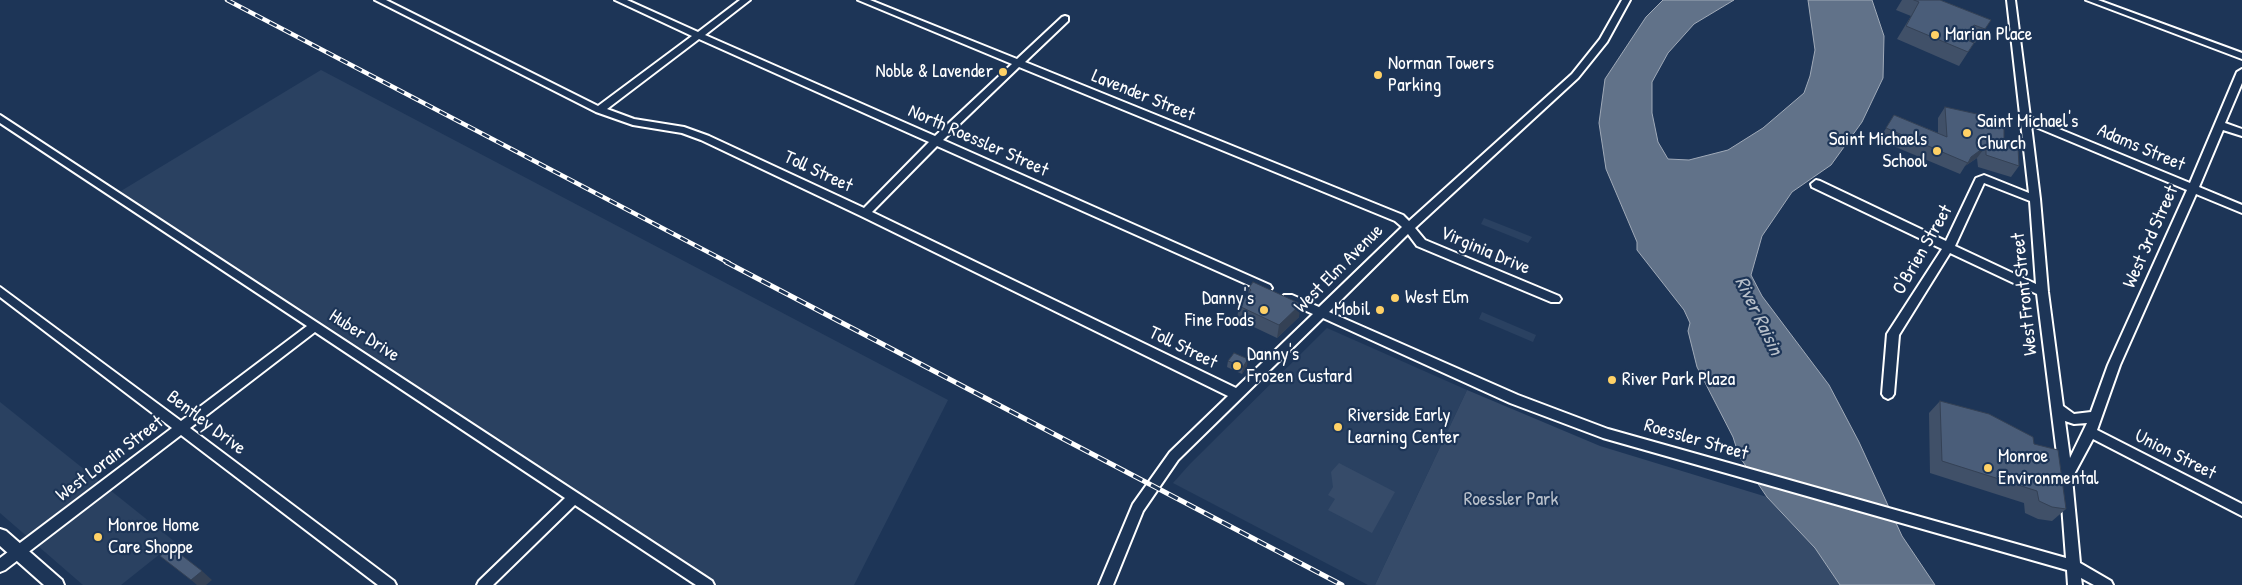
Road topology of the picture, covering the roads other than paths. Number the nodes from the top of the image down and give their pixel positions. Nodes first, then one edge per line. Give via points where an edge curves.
1 (379, 0) edge
2 (619, 0) edge
3 (746, 0) edge
4 (862, 0) edge
5 (1626, 0) edge
6 (2011, 0) edge
7 (2090, 0) edge
8 (2111, 4) edge
9 (1065, 19) dead end
10 (699, 35) junction
11 (2242, 56) edge
12 (1016, 64) junction
13 (2242, 72) edge
14 (599, 110) junction
15 (0, 118) edge
16 (2026, 119) junction
17 (2220, 125) junction
18 (2242, 133) edge
19 (935, 142) junction
20 (1816, 184) dead end
21 (2194, 189) junction
22 (2035, 199) junction
23 (2242, 209) edge
24 (865, 213) junction
25 (1409, 227) junction
26 (1948, 246) junction
27 (0, 291) edge
28 (2042, 292) junction
29 (1555, 299) dead end
30 (1322, 313) junction
31 (314, 326) junction
32 (1236, 394) junction
33 (1888, 394) dead end
34 (2056, 407) junction
35 (2094, 417) junction
36 (183, 428) junction
37 (2090, 432) junction
38 (2066, 478) junction
39 (574, 498) junction
40 (2242, 510) edge
41 (0, 536) edge
42 (18, 552) junction
43 (0, 566) edge
44 (2073, 566) junction
45 (56, 585) edge
46 (389, 585) edge
47 (484, 585) edge
48 (707, 585) edge
49 (1106, 585) edge
50 (2075, 585) edge
51 (2106, 585) edge

1 - 14 street, Toll Street
2 - 10 street, North Roessler Street
3 - 10 street
4 - 12 street, Lavender Street
5 - 25 street, West Elm Avenue via 1604,40 1575,76
6 - 16 street, West Front Street
7 - 8 street
8 - 11 street
9 - 12 street
10 - 14 street
10 - 19 street, North Roessler Street
12 - 19 street
12 - 25 street, Lavender Street via 1398,218
13 - 17 street, West 3rd Street
14 - 24 street, Toll Street via 633,122 684,130
15 - 31 street, Huber Drive
16 - 21 street, Adams Street
16 - 22 street, West Front Street
17 - 18 street
17 - 21 street, West 3rd Street
19 - 24 street
19 - 30 street, North Roessler Street
20 - 26 street
21 - 23 street, Adams Street
21 - 35 street, West 3rd Street via 2114,365
22 - 26 street, O'Brien Street via 1984,179 1980,181
22 - 28 street, West Front Street
24 - 32 street, Toll Street
25 - 29 street, Virginia Drive via 1416,238 1428,246
25 - 30 street, West Elm Avenue
26 - 28 street
26 - 33 street, O'Brien Street via 1893,334
27 - 36 street, Bentley Drive
28 - 34 street, West Front Street
30 - 32 street, West Elm Avenue
30 - 44 street, Roessler Street via 1514,399 1607,434
31 - 36 street, West Lorain Street
31 - 39 street, Huber Drive
32 - 49 street, West Elm Avenue via 1174,456 1138,508
34 - 35 street via 2074,419
34 - 38 street, West Front Street
35 - 37 street, West 3rd Street
36 - 42 street, West Lorain Street
36 - 46 street, Bentley Drive
37 - 38 street, West 3rd Street
37 - 40 street, Union Street
38 - 44 street, West Front Street
39 - 47 street
39 - 48 street, Huber Drive
41 - 42 main road
42 - 43 street, West Lorain Street
42 - 45 main road
44 - 50 street, West Front Street
44 - 51 street, Roessler Street

